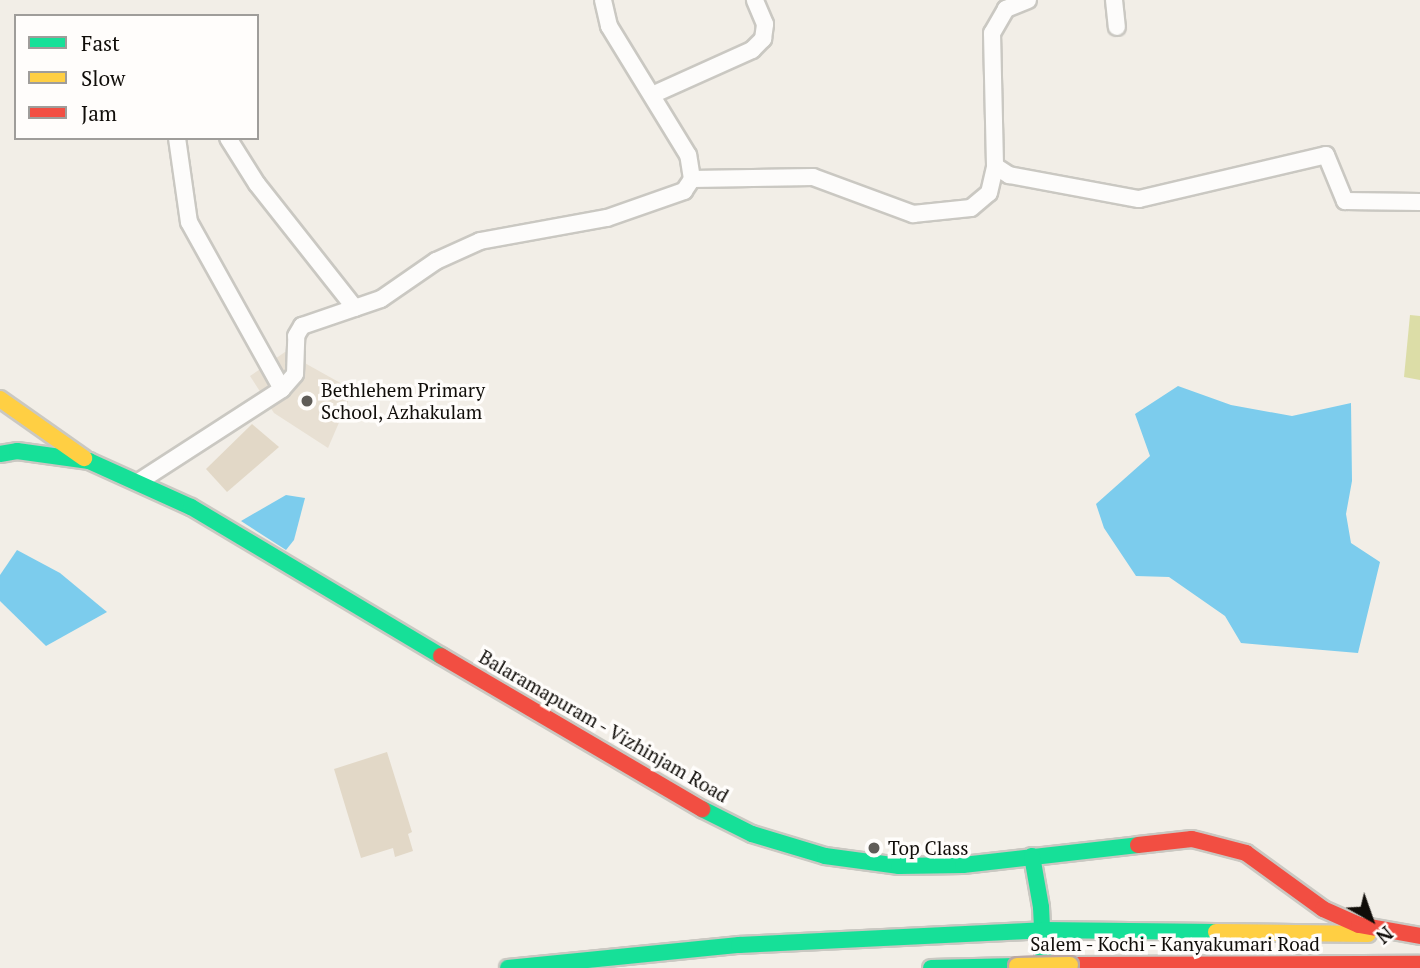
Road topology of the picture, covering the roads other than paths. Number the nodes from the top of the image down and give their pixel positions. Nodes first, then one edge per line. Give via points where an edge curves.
1 (603, 0) edge
2 (755, 0) edge
3 (1028, 0) edge
4 (1114, 0) edge
5 (1117, 27) dead end
6 (652, 94) junction
7 (177, 140) edge
8 (229, 140) edge
9 (995, 166) junction
10 (692, 179) junction
11 (1420, 202) edge
12 (355, 308) junction
13 (282, 389) junction
14 (0, 399) edge
15 (0, 454) edge
16 (89, 461) junction
17 (140, 481) junction
18 (1032, 856) junction
19 (1043, 930) junction
20 (1392, 934) junction
21 (1420, 936) edge
22 (1420, 964) edge
23 (508, 968) edge
24 (931, 968) edge
25 (1044, 968) edge

1 - 6 street via 609,26
2 - 6 street via 765,24 764,39 752,50
3 - 9 street via 1006,9 992,33
4 - 5 street
6 - 10 street via 688,155
7 - 13 street via 189,222
8 - 12 street via 257,184
9 - 10 street via 989,193 971,208 913,215 813,177
9 - 11 street via 1023,179 1139,199 1326,155 1345,201
10 - 12 street via 684,191 607,218 480,241 436,261 381,299
12 - 13 street via 302,326 296,336 295,373
13 - 17 street
14 - 16 main road
15 - 16 main road, Balaramapuram - Vizhinjam Road via 17,451
16 - 17 main road, Balaramapuram - Vizhinjam Road
17 - 18 main road, Balaramapuram - Vizhinjam Road via 191,506 674,795 752,834 825,856 899,866
18 - 19 main road
18 - 20 main road, Balaramapuram - Vizhinjam Road via 1192,839 1217,843 1245,853 1323,909
19 - 20 main road
19 - 23 main road via 738,945
19 - 25 main road
20 - 21 main road, Balaramapuram - Vizhinjam Road
22 - 24 main road, Salem - Kochi - Kanyakumari Road, bridge

